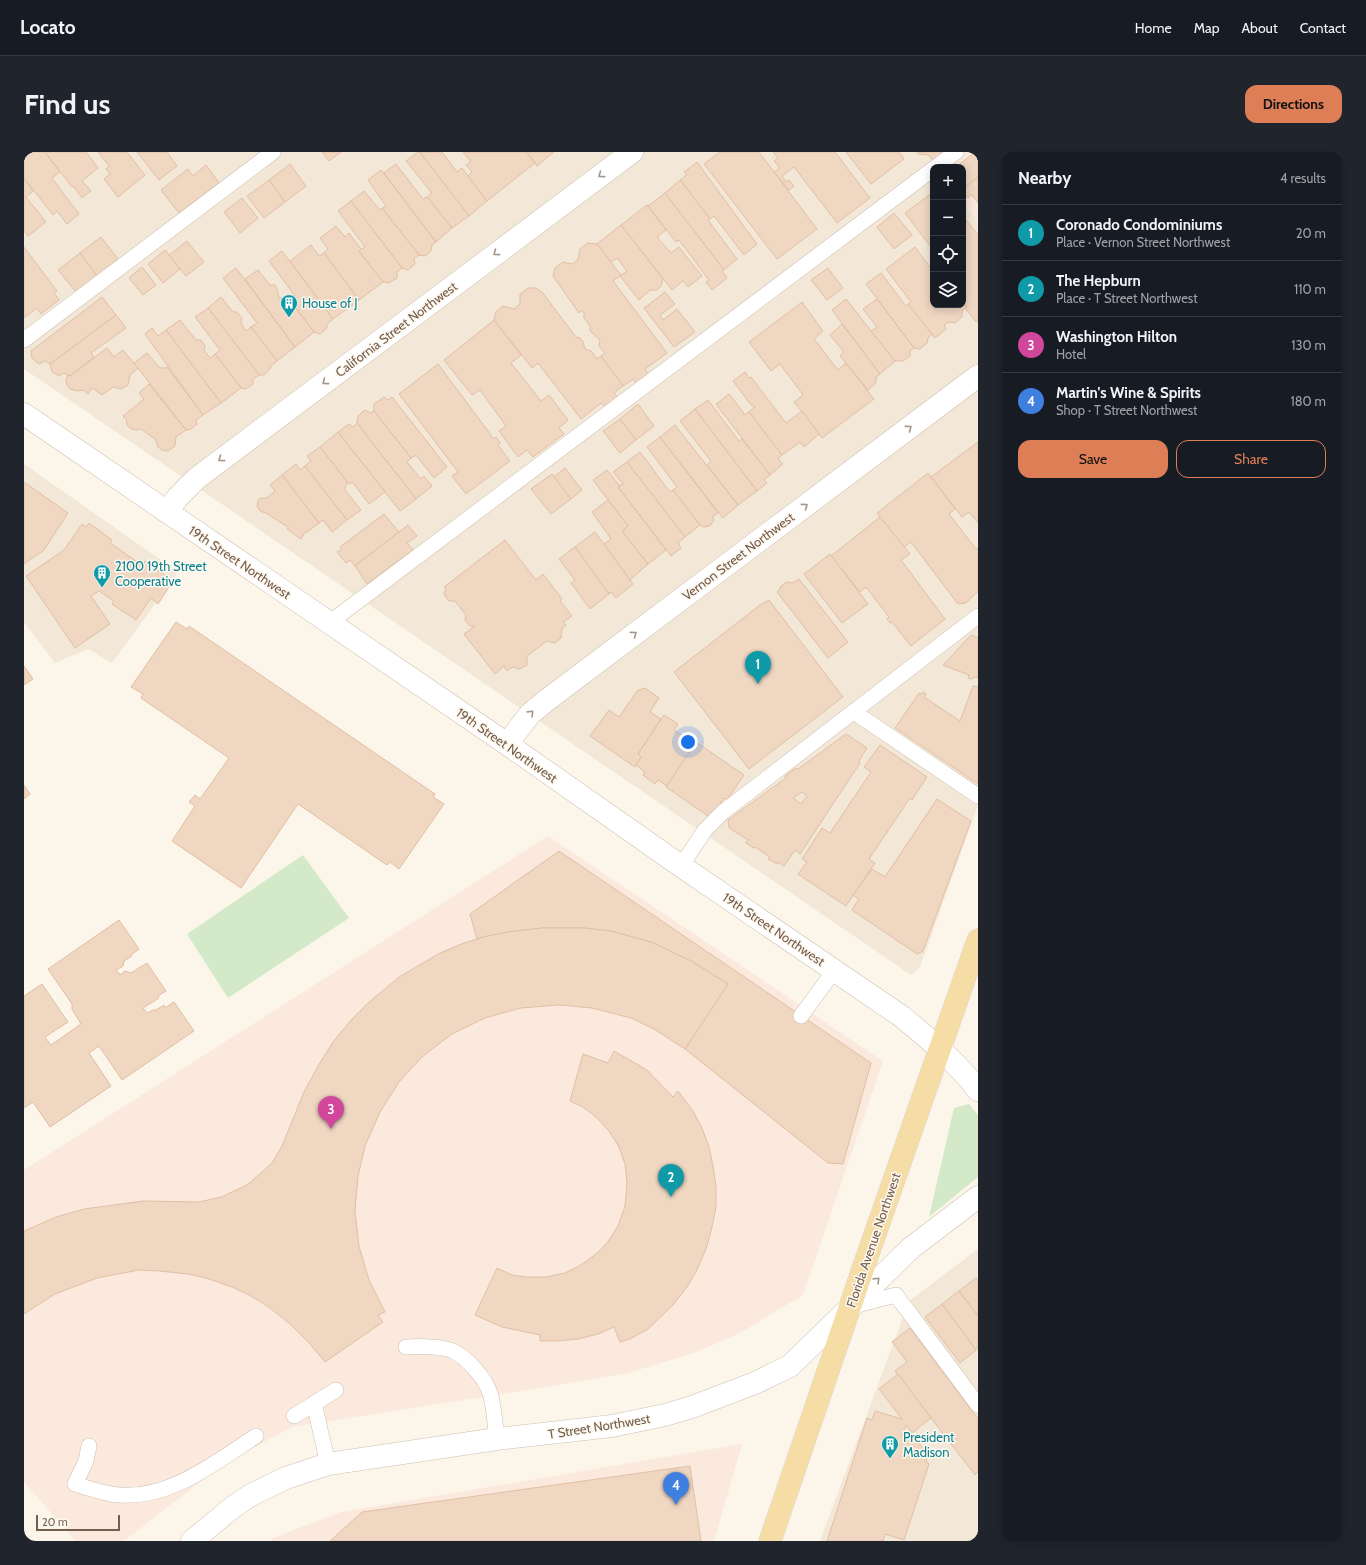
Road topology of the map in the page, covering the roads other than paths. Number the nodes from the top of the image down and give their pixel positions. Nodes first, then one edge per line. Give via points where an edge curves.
1 (273, 152) edge
2 (632, 152) edge
3 (956, 152) edge
4 (940, 164) edge
5 (930, 171) edge
6 (24, 340) edge
7 (978, 376) edge
8 (24, 414) edge
9 (167, 512) junction
10 (978, 616) edge
11 (329, 623) junction
12 (854, 712) junction
13 (507, 744) junction
14 (978, 796) edge
15 (681, 866) junction
16 (978, 940) edge
17 (834, 971) junction
18 (801, 1016) dead end
19 (940, 1048) junction
20 (978, 1090) edge
21 (978, 1197) edge
22 (849, 1307) junction
23 (406, 1347) dead end
24 (832, 1358) junction
25 (790, 1366) junction
26 (336, 1390) dead end
27 (314, 1403) junction
28 (978, 1405) edge
29 (294, 1416) dead end
30 (256, 1436) dead end
31 (497, 1439) junction
32 (89, 1446) dead end
33 (328, 1464) junction
34 (192, 1541) edge
35 (770, 1541) edge

1 - 6 lane
2 -> 9 street, California Street Northwest via 197,478
3 - 4 lane
5 - 11 lane
13 -> 7 street, Vernon Street Northwest via 530,714 547,700
8 - 9 street, 19th Street Northwest
9 - 11 street, 19th Street Northwest
10 - 12 lane
11 - 13 street, 19th Street Northwest
12 - 14 lane
12 - 15 lane via 723,812 705,830
13 - 15 street, 19th Street Northwest
15 - 17 street, 19th Street Northwest
16 - 19 main road, Florida Avenue Northwest
17 - 18 lane
17 - 19 street, 19th Street Northwest via 901,1016
19 - 20 street, 19th Street Northwest
19 - 22 main road, Florida Avenue Northwest
22 -> 21 street, T Street Northwest via 911,1248
22 - 24 main road, Florida Avenue Northwest
22 - 25 street, T Street Northwest
22 - 28 lane via 896,1295
23 - 31 lane via 425,1346 454,1351 469,1362 483,1379 490,1394
24 - 25 street
24 - 35 main road, Florida Avenue Northwest
25 - 31 street, T Street Northwest via 713,1400 665,1415 612,1426
26 - 27 lane
27 - 29 lane
27 - 33 lane
30 - 32 lane via 177,1484 155,1492 133,1495 112,1494 75,1484 86,1461
31 - 33 street, T Street Northwest
33 - 34 street, T Street Northwest via 286,1478 251,1495

